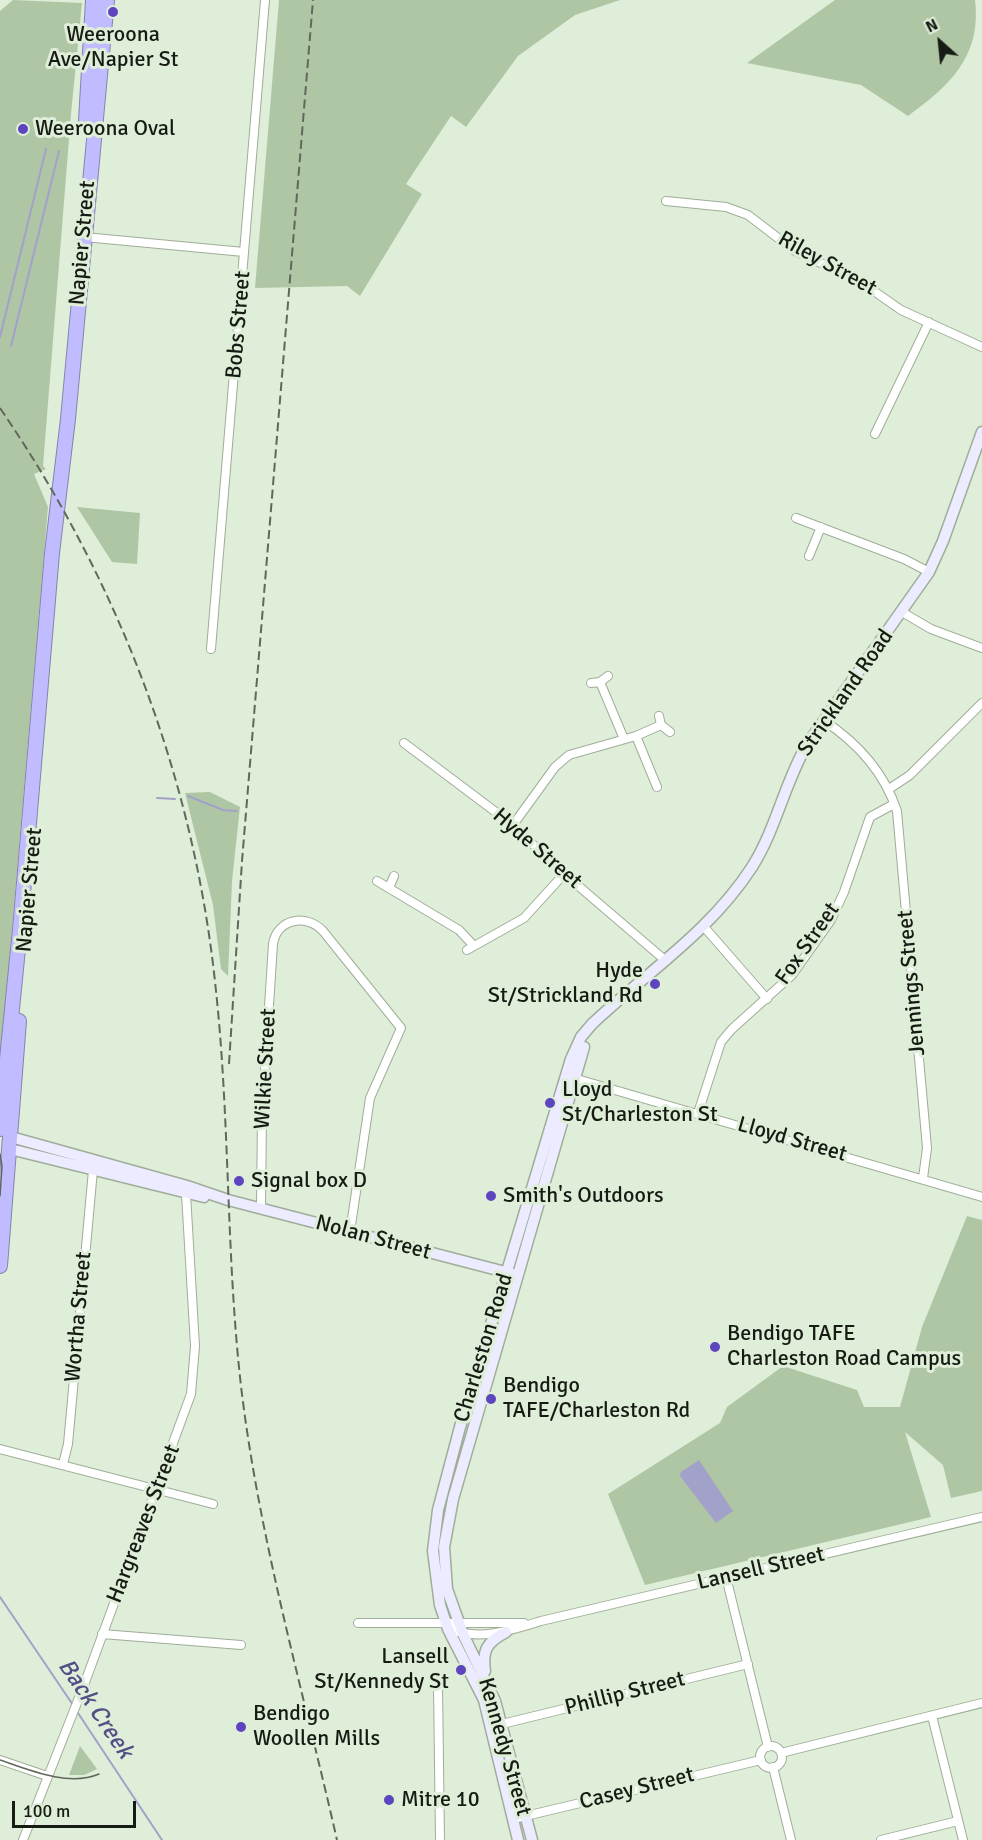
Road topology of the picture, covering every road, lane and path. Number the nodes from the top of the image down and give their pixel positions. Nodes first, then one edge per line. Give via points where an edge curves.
1 (93, 0) edge
2 (107, 0) edge
3 (265, 0) edge
4 (666, 201) dead end
5 (80, 237) junction
6 (244, 252) junction
7 (929, 322) junction
8 (982, 347) edge
9 (982, 432) edge
10 (875, 434) dead end
11 (796, 518) dead end
12 (821, 527) junction
13 (809, 556) dead end
14 (929, 572) junction
15 (903, 612) junction
16 (982, 648) edge
17 (211, 649) dead end
18 (608, 675) dead end
19 (982, 702) edge
20 (659, 716) dead end
21 (824, 720) junction
22 (661, 725) junction
23 (670, 732) dead end
24 (636, 736) junction
25 (624, 739) junction
26 (404, 743) dead end
27 (657, 787) dead end
28 (889, 789) junction
29 (894, 804) junction
30 (513, 825) junction
31 (564, 873) junction
32 (394, 876) dead end
33 (377, 881) dead end
34 (389, 888) junction
35 (705, 928) junction
36 (666, 961) junction
37 (767, 999) junction
38 (570, 1077) junction
39 (698, 1113) junction
40 (4, 1139) edge
41 (94, 1166) junction
42 (923, 1178) junction
43 (186, 1190) junction
44 (982, 1197) edge
45 (261, 1208) junction
46 (350, 1232) junction
47 (0, 1266) edge
48 (506, 1272) junction
49 (519, 1276) junction
50 (486, 1342) junction
51 (498, 1346) junction
52 (0, 1449) edge
53 (63, 1464) junction
54 (156, 1491) junction
55 (213, 1504) dead end
56 (982, 1517) edge
57 (726, 1577) junction
58 (540, 1621) junction
59 (358, 1623) dead end
60 (454, 1628) junction
61 (506, 1632) junction
62 (102, 1634) junction
63 (240, 1645) dead end
64 (748, 1664) junction
65 (485, 1676) junction
66 (438, 1686) dead end
67 (982, 1703) edge
68 (932, 1716) junction
69 (502, 1724) junction
70 (768, 1747) junction
71 (782, 1754) junction
72 (0, 1760) edge
73 (761, 1760) junction
74 (773, 1767) junction
75 (46, 1776) junction
76 (519, 1818) junction
77 (958, 1821) junction
78 (23, 1840) edge
79 (440, 1840) edge
80 (518, 1840) edge
81 (532, 1840) edge
82 (791, 1840) edge
83 (881, 1840) edge
84 (963, 1840) edge

1 - 5 highway, Napier Street
2 - 5 highway, Napier Street
3 - 6 street, Bobs Street
4 - 7 street, Riley Street via 726,207 748,215 795,251 861,282 901,310
5 - 6 street
5 - 40 highway, Napier Street
6 - 17 street, Bobs Street
7 - 8 street, Riley Street
7 - 10 street
9 - 14 street, Strickland Road
11 - 12 street
12 - 13 street
12 - 14 street
14 - 15 street, Strickland Road
15 - 16 street
15 - 21 street, Strickland Road
18 - 25 street via 596,682
19 - 28 street via 910,775
20 - 22 street
21 - 28 street, Jennings Street via 866,757
21 - 35 street, Strickland Road via 798,762 759,856
22 - 23 street
22 - 24 street
24 - 25 street
24 - 27 street
25 - 30 street via 574,752 564,759
26 - 30 street, Hyde Street
28 - 29 street, Jennings Street
29 - 37 street, Fox Street via 870,817 831,920 792,975
29 - 42 street, Jennings Street via 900,827 927,1148
30 - 31 street, Hyde Street
31 - 34 street via 524,918 470,948 459,930
31 - 36 street, Hyde Street
32 - 34 street
33 - 34 street
35 - 36 street, Strickland Road
35 - 37 street
36 - 38 street, Strickland Road via 607,1012 585,1044
37 - 39 street, Fox Street via 721,1042
38 - 39 street, Lloyd Street
38 - 48 street, Charleston Road
38 - 49 street, Charleston Road
39 - 42 street, Lloyd Street
40 - 41 street, Nolan Street
40 - 47 highway, Napier Street
41 - 43 street, Nolan Street
41 - 53 street, Wortha Street
42 - 44 street, Lloyd Street
43 - 45 street, Nolan Street
43 - 54 street, Hargreaves Street via 194,1377 187,1409
45 - 46 street, Nolan Street
45 - 46 street, Wilkie Street via 273,944 277,930 297,920 309,921 319,927 400,1026 370,1098
46 - 48 street, Nolan Street
48 - 49 street, Nolan Street
48 - 50 street, Charleston Road
49 - 51 street, Charleston Road
50 - 51 street
50 - 60 street, Charleston Road via 460,1427 434,1538 435,1580
51 - 60 street, Charleston Road via 445,1537 445,1580
52 - 53 street
53 - 54 street
54 - 55 street
54 - 62 street, Hargreaves Street
56 - 57 street, Lansell Street
57 - 58 street, Lansell Street
57 - 64 street
58 - 60 street, Lansell Street
58 - 61 street, Lansell Street
59 - 60 street, Lansell Street
60 - 61 street, Lansell Street via 485,1635
60 - 65 street, Kennedy Street
60 - 76 street, Kennedy Street via 484,1700
61 - 65 street via 486,1646
62 - 63 street
62 - 75 street, Hargreaves Street
64 - 69 street, Phillip Street
64 - 70 street
65 - 69 street, Kennedy Street
66 - 79 street
67 - 68 street
68 - 71 street
68 - 77 street
69 - 76 street, Kennedy Street
70 - 71 street via 778,1748
70 - 73 street
71 - 74 street via 779,1764
72 - 75 street
73 - 74 street via 765,1766
73 - 76 street, Casey Street
74 - 82 street
75 - 78 street, Hargreaves Street
76 - 80 street, Kennedy Street
76 - 81 street, Kennedy Street
77 - 83 street
77 - 84 street

